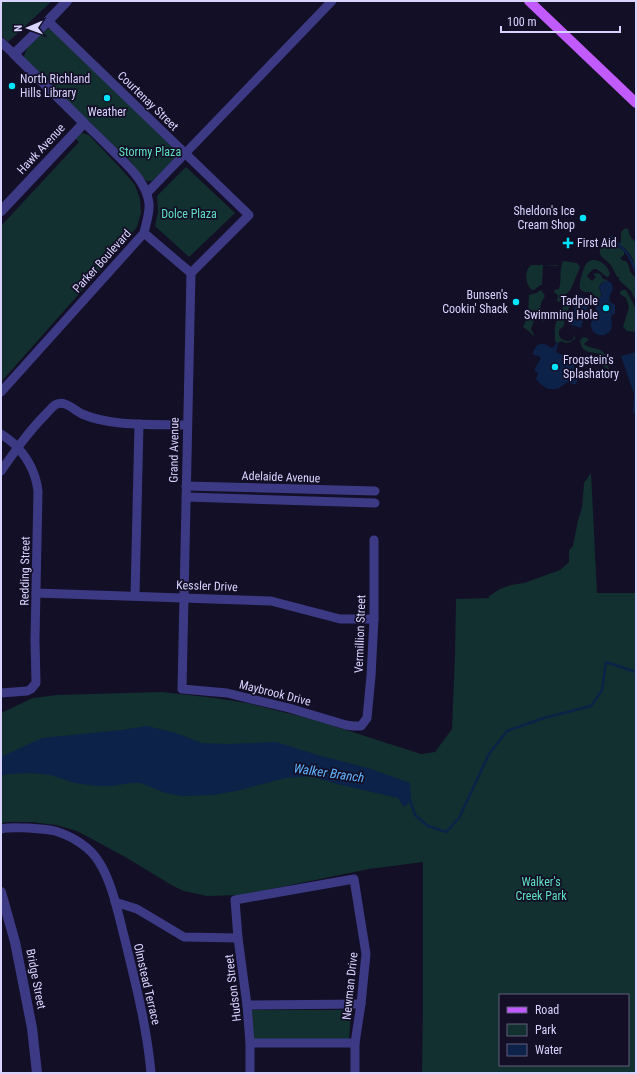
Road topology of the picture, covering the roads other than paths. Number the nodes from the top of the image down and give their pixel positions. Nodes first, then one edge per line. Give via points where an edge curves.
1 (67, 1) edge
2 (332, 1) edge
3 (528, 1) edge
4 (48, 21) junction
5 (1, 42) edge
6 (14, 54) junction
7 (636, 103) edge
8 (84, 122) junction
9 (185, 153) junction
10 (146, 193) junction
11 (1, 211) edge
12 (144, 233) junction
13 (191, 273) junction
14 (1, 392) edge
15 (139, 424) junction
16 (187, 425) junction
17 (1, 434) edge
18 (18, 447) junction
19 (1, 471) edge
20 (186, 486) junction
21 (375, 491) dead end
22 (186, 497) junction
23 (375, 503) dead end
24 (374, 540) dead end
25 (36, 593) junction
26 (135, 596) junction
27 (184, 597) junction
28 (374, 619) junction
29 (182, 689) joint
30 (1, 693) edge
31 (361, 726) joint
32 (1, 829) edge
33 (354, 879) joint
34 (1, 892) edge
35 (115, 902) junction
36 (238, 938) junction
37 (361, 1004) junction
38 (247, 1005) junction
39 (250, 1043) junction
40 (355, 1043) junction
41 (37, 1073) edge
42 (151, 1073) edge
43 (250, 1073) edge
44 (356, 1073) edge

1 - 4 street
2 - 9 street
3 - 7 main road
4 - 6 street
4 - 9 street, Courtenay Street
5 - 6 street
6 - 8 street
8 - 10 street via 129,166
8 - 11 street, Hawk Avenue
9 - 10 street
9 - 13 street, Courtenay Street via 249,215
10 - 12 street, Parker Boulevard via 149,203
12 - 13 street
12 - 14 street, Parker Boulevard
13 - 16 street, Grand Avenue
15 - 16 street
15 - 18 street via 102,420 60,404 55,405 42,418
15 - 26 street
16 - 20 street, Grand Avenue
17 - 18 street, Redding Street
18 - 19 street
18 - 25 street, Redding Street via 37,480
20 - 21 street, Adelaide Avenue
20 - 22 street, Grand Avenue
22 - 23 street, Adelaide Avenue
22 - 27 street, Grand Avenue
24 - 28 street, Vermillion Street
25 - 26 street, Kessler Drive
25 - 30 street, Redding Street via 36,683 27,691
26 - 27 street, Kessler Drive
27 - 28 street, Kessler Drive via 271,600 340,619
27 - 29 street, Grand Avenue
28 - 31 street, Vermillion Street via 369,703 367,718
29 - 31 street, Maybrook Drive via 226,693 346,725
32 - 35 street, Olmstead Terrace via 55,831 76,840 98,861
33 - 36 street, Hudson Street via 235,900
33 - 37 street, Newman Drive via 366,954
34 - 41 street, Bridge Street via 15,942 32,1028
35 - 36 street via 136,909 184,937
35 - 42 street, Olmstead Terrace via 142,1008
36 - 38 street, Hudson Street
37 - 38 street
37 - 40 street, Newman Drive
38 - 39 street, Hudson Street
39 - 40 street
39 - 43 street, Hudson Street
40 - 44 street, Newman Drive

